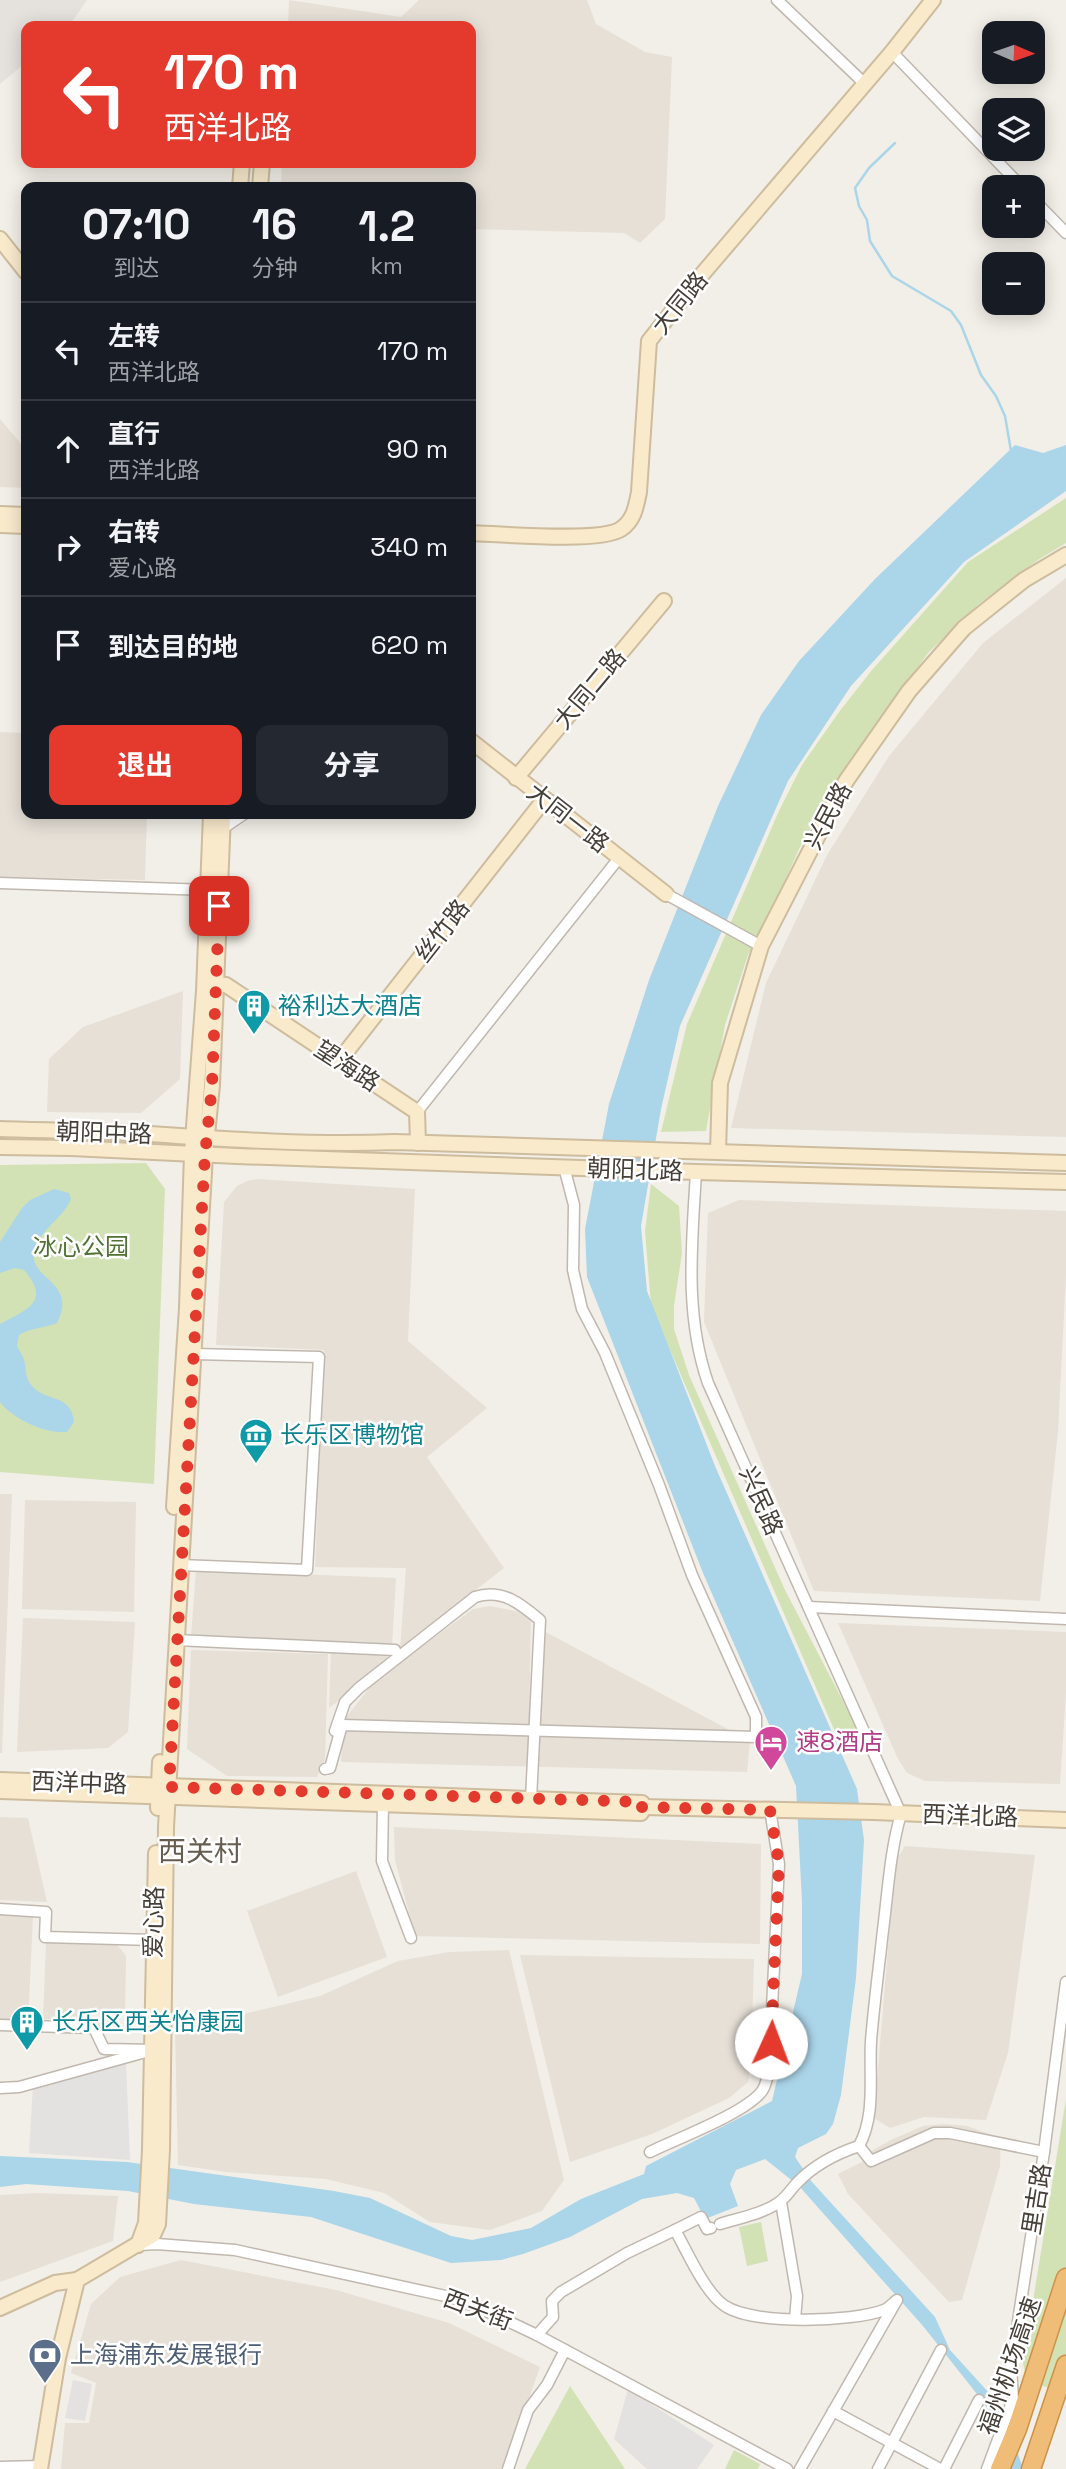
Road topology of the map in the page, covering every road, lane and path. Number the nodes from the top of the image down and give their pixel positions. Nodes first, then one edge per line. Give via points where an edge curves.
1 (777, 0) edge
2 (933, 0) edge
3 (892, 52) junction
4 (865, 85) junction
5 (1010, 175) edge
6 (1045, 211) edge
7 (1066, 233) edge
8 (0, 239) edge
9 (21, 266) edge
10 (0, 514) edge
11 (21, 515) edge
12 (0, 525) edge
13 (21, 526) edge
14 (476, 533) edge
15 (1066, 555) edge
16 (664, 601) dead end
17 (476, 745) edge
18 (516, 778) junction
19 (544, 800) junction
20 (211, 819) edge
21 (222, 821) edge
22 (619, 858) junction
23 (0, 883) edge
24 (208, 890) junction
25 (666, 894) joint
26 (761, 946) junction
27 (216, 984) junction
28 (339, 1061) junction
29 (417, 1112) junction
30 (0, 1129) edge
31 (200, 1139) junction
32 (418, 1143) junction
33 (0, 1147) edge
34 (718, 1152) junction
35 (198, 1155) junction
36 (1066, 1163) edge
37 (564, 1167) junction
38 (696, 1172) junction
39 (1066, 1182) edge
40 (194, 1354) junction
41 (180, 1565) junction
42 (809, 1607) junction
43 (1066, 1619) edge
44 (176, 1640) junction
45 (395, 1650) dead end
46 (536, 1730) junction
47 (325, 1769) junction
48 (0, 1780) edge
49 (0, 1791) edge
50 (163, 1792) junction
51 (321, 1793) junction
52 (531, 1799) junction
53 (383, 1802) junction
54 (642, 1807) junction
55 (770, 1810) junction
56 (901, 1814) junction
57 (1066, 1820) edge
58 (0, 1909) edge
59 (411, 1938) dead end
60 (154, 1940) junction
61 (1066, 1982) edge
62 (0, 2025) edge
63 (157, 2050) junction
64 (0, 2088) edge
65 (859, 2147) junction
66 (650, 2152) dead end
67 (1044, 2152) junction
68 (781, 2202) junction
69 (675, 2230) junction
70 (138, 2245) junction
71 (1066, 2278) edge
72 (77, 2280) junction
73 (0, 2308) edge
74 (795, 2319) junction
75 (537, 2335) junction
76 (565, 2350) junction
77 (941, 2350) dead end
78 (1066, 2365) edge
79 (979, 2400) dead end
80 (833, 2411) junction
81 (892, 2443) junction
82 (0, 2468) edge
83 (41, 2468) edge
84 (508, 2469) edge
85 (787, 2469) edge
86 (800, 2469) edge
87 (878, 2469) edge
88 (942, 2469) edge
89 (987, 2469) edge
90 (1000, 2469) edge
91 (1031, 2469) edge

1 - 4 street
2 - 3 main road, 大同路
3 - 4 main road, 大同路
3 - 5 street
4 - 14 main road, 大同路 via 649,341 635,515 620,530 599,536
6 - 7 street
8 - 9 main road
10 - 11 main road
12 - 13 main road
15 - 26 main road, 兴民路 via 1024,580 964,628 909,691 846,781
16 - 18 main road, 大同二路
17 - 18 main road, 大同一路
18 - 19 main road, 大同一路
19 - 22 main road, 大同一路
19 - 28 main road, 丝竹路
20 - 24 main road, 爱心路
21 - 27 main road, 爱心路
22 - 25 main road, 大同一路
22 - 29 street
23 - 24 street
24 - 31 main road, 爱心路
25 - 26 street
26 - 34 main road, 兴民路 via 720,1083
27 - 28 main road, 望海路 via 226,985
27 - 31 main road, 爱心路
28 - 29 main road, 望海路
29 - 32 main road
30 - 31 main road, 朝阳中路
31 - 32 main road, 朝阳北路
31 - 35 main road, 爱心路
32 - 34 main road, 朝阳北路
33 - 35 main road, 朝阳中路
34 - 36 main road, 朝阳北路
35 - 37 main road, 朝阳北路
35 - 40 main road, 爱心路
35 - 50 main road, 爱心路
37 - 38 main road, 朝阳北路
37 - 46 street via 574,1205 573,1270 582,1309 605,1353 692,1575 756,1717 756,1737
38 - 39 main road, 朝阳北路
38 - 42 street, 兴民路 via 690,1283 698,1354
40 - 41 main road, 爱心路
40 - 41 street via 319,1357 307,1570
41 - 44 main road, 爱心路
42 - 43 street
42 - 56 street, 兴民路
44 - 45 street
44 - 50 main road, 爱心路
46 - 47 street via 342,1725 330,1768
46 - 47 street via 540,1620 508,1596 488,1593 475,1597 345,1702
46 - 52 street
47 - 51 street
48 - 50 main road, 西洋中路
49 - 50 main road, 西洋中路
50 - 51 main road
50 - 53 main road via 315,1803
50 - 60 main road, 爱心路
50 - 63 main road, 爱心路
51 - 52 main road
52 - 54 main road
53 - 54 main road
53 - 59 street via 382,1861
54 - 55 main road
55 - 56 main road, 西洋北路
55 - 66 street via 779,1864 769,2070 763,2091 725,2116
56 - 57 main road, 西洋北路
56 - 65 street via 873,2027 869,2116
58 - 60 street via 46,1912 45,1937
60 - 63 main road, 爱心路
61 - 67 street, 里吉路
62 - 63 street via 94,2028 104,2049
63 - 64 street
63 - 70 main road, 爱心路 via 152,2223
65 - 67 street via 871,2161 934,2133 950,2133
65 - 68 street via 812,2170
67 - 89 street, 里吉路 via 1011,2367 1013,2399
68 - 69 street via 707,2229 701,2217
68 - 74 street via 797,2295
69 - 74 street via 710,2290 725,2306
69 - 75 street via 561,2292 552,2301 553,2317
70 - 72 main road
70 - 75 street, 西关街 via 235,2250 450,2297
71 - 90 highway, 福州机场高速
72 - 73 main road via 55,2283
72 - 83 main road via 58,2358
74 - 80 street via 827,2320 885,2309 897,2300
75 - 76 street, 西关街
76 - 84 street via 528,2410
76 - 85 street, 西关街
77 - 81 street
78 - 91 highway
79 - 88 street
80 - 81 street
80 - 86 street
81 - 87 street
81 - 88 street
82 - 83 street

